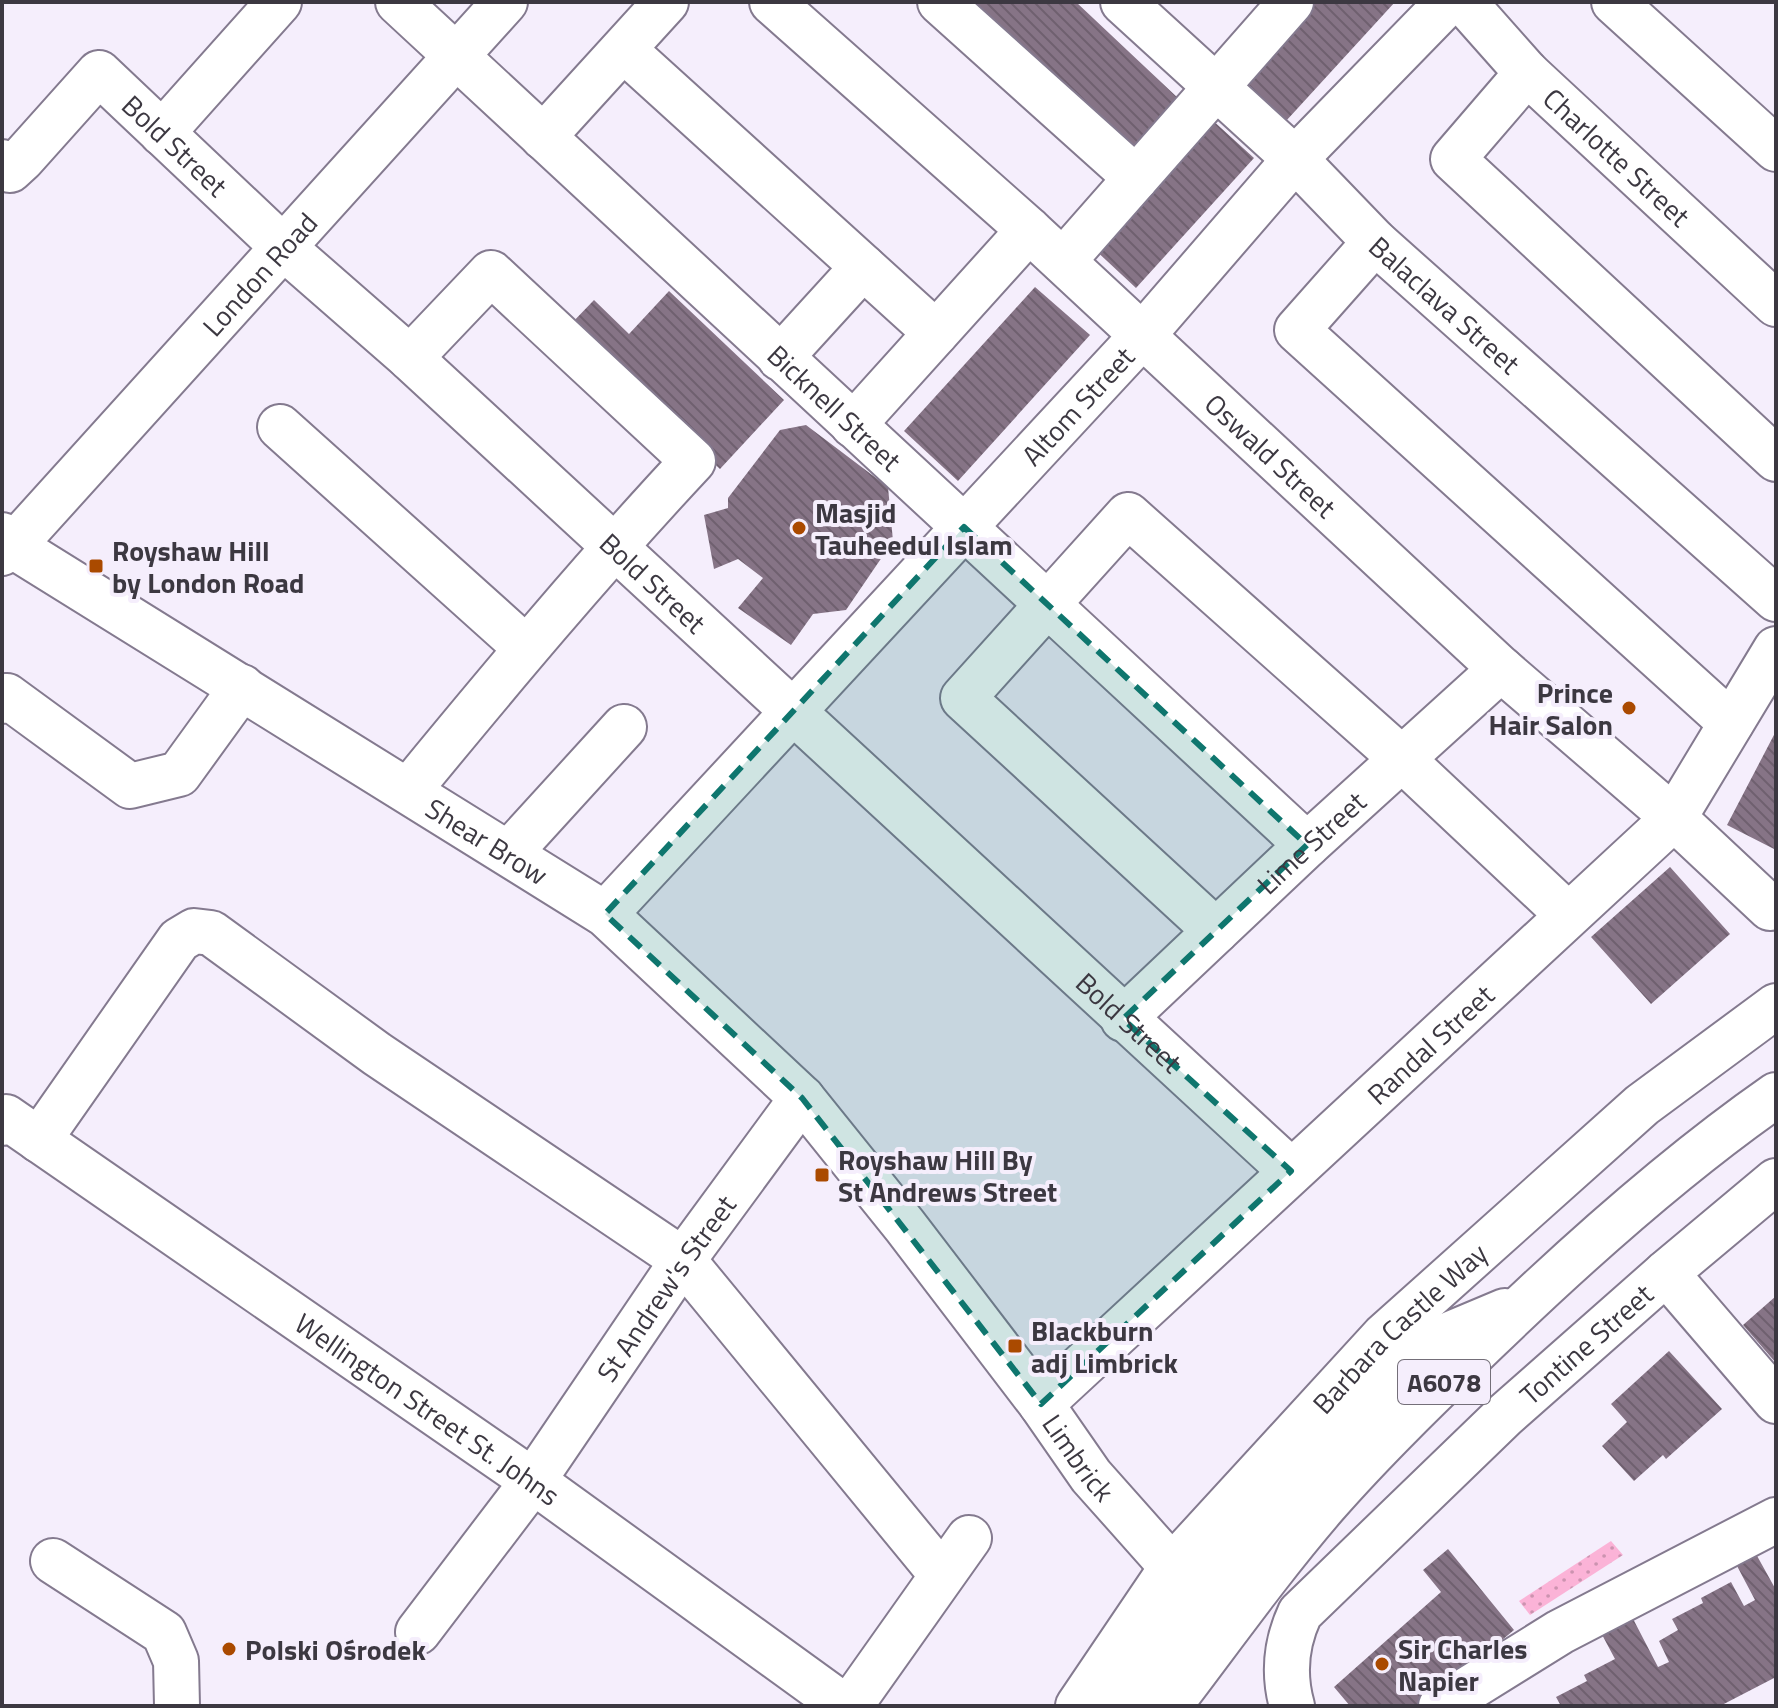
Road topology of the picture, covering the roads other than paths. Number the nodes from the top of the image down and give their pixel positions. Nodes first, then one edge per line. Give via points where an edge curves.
1 (279, 2) edge
2 (398, 2) edge
3 (505, 2) edge
4 (666, 2) edge
5 (772, 2) edge
6 (940, 2) edge
7 (1123, 2) edge
8 (1448, 2) edge
9 (1464, 2) edge
10 (1614, 2) edge
11 (1284, 5) edge
12 (624, 50) junction
13 (459, 56) junction
14 (1527, 73) junction
15 (1217, 86) junction
16 (162, 133) junction
17 (543, 137) junction
18 (1776, 149) edge
19 (1295, 159) junction
20 (12, 161) edge
21 (1136, 178) junction
22 (1029, 230) junction
23 (1375, 242) junction
24 (284, 248) junction
25 (1063, 261) junction
26 (863, 267) junction
27 (1776, 304) edge
28 (936, 333) junction
29 (1141, 337) junction
30 (410, 358) junction
31 (780, 358) junction
32 (853, 425) junction
33 (280, 427) dead end
34 (1776, 459) edge
35 (964, 527) junction
36 (6, 545) edge
37 (614, 546) junction
38 (1776, 599) edge
39 (1047, 605) junction
40 (526, 648) junction
41 (1776, 649) edge
42 (1501, 669) junction
43 (242, 687) junction
44 (2, 701) edge
45 (794, 710) junction
46 (1731, 723) junction
47 (624, 727) dead end
48 (1402, 759) junction
49 (409, 790) junction
50 (1674, 818) junction
51 (1307, 845) junction
52 (510, 852) junction
53 (1770, 908) dead end
54 (605, 914) junction
55 (1568, 915) junction
56 (1216, 931) junction
57 (1776, 1006) edge
58 (1123, 1019) junction
59 (1776, 1095) edge
60 (802, 1098) junction
61 (16, 1126) edge
62 (1291, 1171) junction
63 (1776, 1181) edge
64 (905, 1226) joint
65 (683, 1260) junction
66 (1666, 1273) junction
67 (1526, 1303) junction
68 (1776, 1401) edge
69 (1041, 1404) junction
70 (533, 1481) junction
71 (1776, 1520) edge
72 (969, 1538) dead end
73 (53, 1561) dead end
74 (1172, 1567) junction
75 (942, 1575) junction
76 (418, 1632) dead end
77 (177, 1706) edge
78 (844, 1706) edge
79 (850, 1706) edge
80 (1078, 1706) edge
81 (1119, 1706) edge
82 (1169, 1706) edge
83 (1292, 1706) edge
84 (1441, 1706) edge

1 - 16 main road
2 - 13 main road, Bicknell Street
3 - 13 main road, London Road
4 - 12 main road
5 - 22 main road, Oswald Street
6 - 21 main road
7 - 15 main road, Balaclava Street
8 - 19 main road, Altom Street
9 - 14 main road, Charlotte Street
10 - 18 main road
11 - 15 main road
12 - 17 main road
12 - 26 main road
13 - 17 main road, Bicknell Street
13 - 24 main road, London Road
14 - 27 main road, Charlotte Street
14 - 34 main road via 1453,159
15 - 19 main road, Balaclava Street
15 - 21 main road
16 - 20 main road, Bold Street via 99,73
16 - 24 main road, Bold Street
17 - 31 main road, Bicknell Street
19 - 23 main road, Balaclava Street
19 - 29 main road, Altom Street
21 - 25 main road
22 - 25 main road, Oswald Street
22 - 28 main road
23 - 38 main road, Balaclava Street
23 - 46 main road via 1297,330
24 - 30 main road, Bold Street
24 - 36 main road, London Road
25 - 29 main road, Oswald Street
26 - 28 main road
26 - 31 main road
28 - 32 main road
29 - 35 main road, Altom Street
29 - 42 main road, Oswald Street
30 - 37 main road, Bold Street
30 - 37 main road via 491,273 693,461
31 - 32 main road, Bicknell Street
32 - 35 main road, Bicknell Street
33 - 40 main road
35 - 39 main road, Bicknell Street
35 - 45 main road, Altom Street
36 - 43 main road, Shear Brow
37 - 40 main road
37 - 45 main road, Bold Street
39 - 48 main road via 1128,515
39 - 51 main road, Bicknell Street
39 - 56 main road via 963,698
40 - 49 main road
41 - 46 main road, Randal Street
42 - 48 main road, Lime Street
42 - 50 main road, Oswald Street
43 - 44 main road via 179,774 130,786 7,696
43 - 49 main road, Shear Brow
45 - 54 main road, Altom Street
45 - 58 main road, Bold Street
46 - 50 main road, Randal Street
47 - 52 main road
48 - 51 main road, Lime Street
48 - 55 main road
49 - 52 main road, Shear Brow
50 - 53 main road, Oswald Street
50 - 55 main road, Randal Street
51 - 56 main road, Lime Street
52 - 54 main road, Shear Brow
54 - 60 main road, Shear Brow
55 - 62 main road, Randal Street
56 - 58 main road, Lime Street
57 - 74 main road, Barbara Castle Way / A6078 via 1642,1105 1384,1336
58 - 62 main road, Bold Street
59 - 67 main road, A6078 via 1633,1207
60 - 64 main road, Shear Brow
60 - 65 main road, St Andrew's Street
61 - 65 main road via 179,940 202,930
61 - 70 main road, Wellington Street St. Johns
62 - 69 main road, Randal Street
63 - 66 main road, Tontine Street
64 - 69 main road, Limbrick
65 - 70 main road, St Andrew's Street
65 - 75 main road
66 - 68 main road
66 - 83 main road, Tontine Street via 1505,1415 1300,1613 1287,1648
67 - 81 main road, A6078 via 1436,1340 1387,1381 1246,1540
67 - 82 main road, A6078 via 1326,1504
69 - 74 main road, Limbrick via 1091,1476
70 - 76 main road, St Andrew's Street
70 - 78 main road, Wellington Street St. Johns
71 - 84 main road via 1560,1632
72 - 75 main road
73 - 77 main road via 164,1633 176,1661
74 - 80 main road, Barbara Castle Way / A6078
75 - 79 main road

